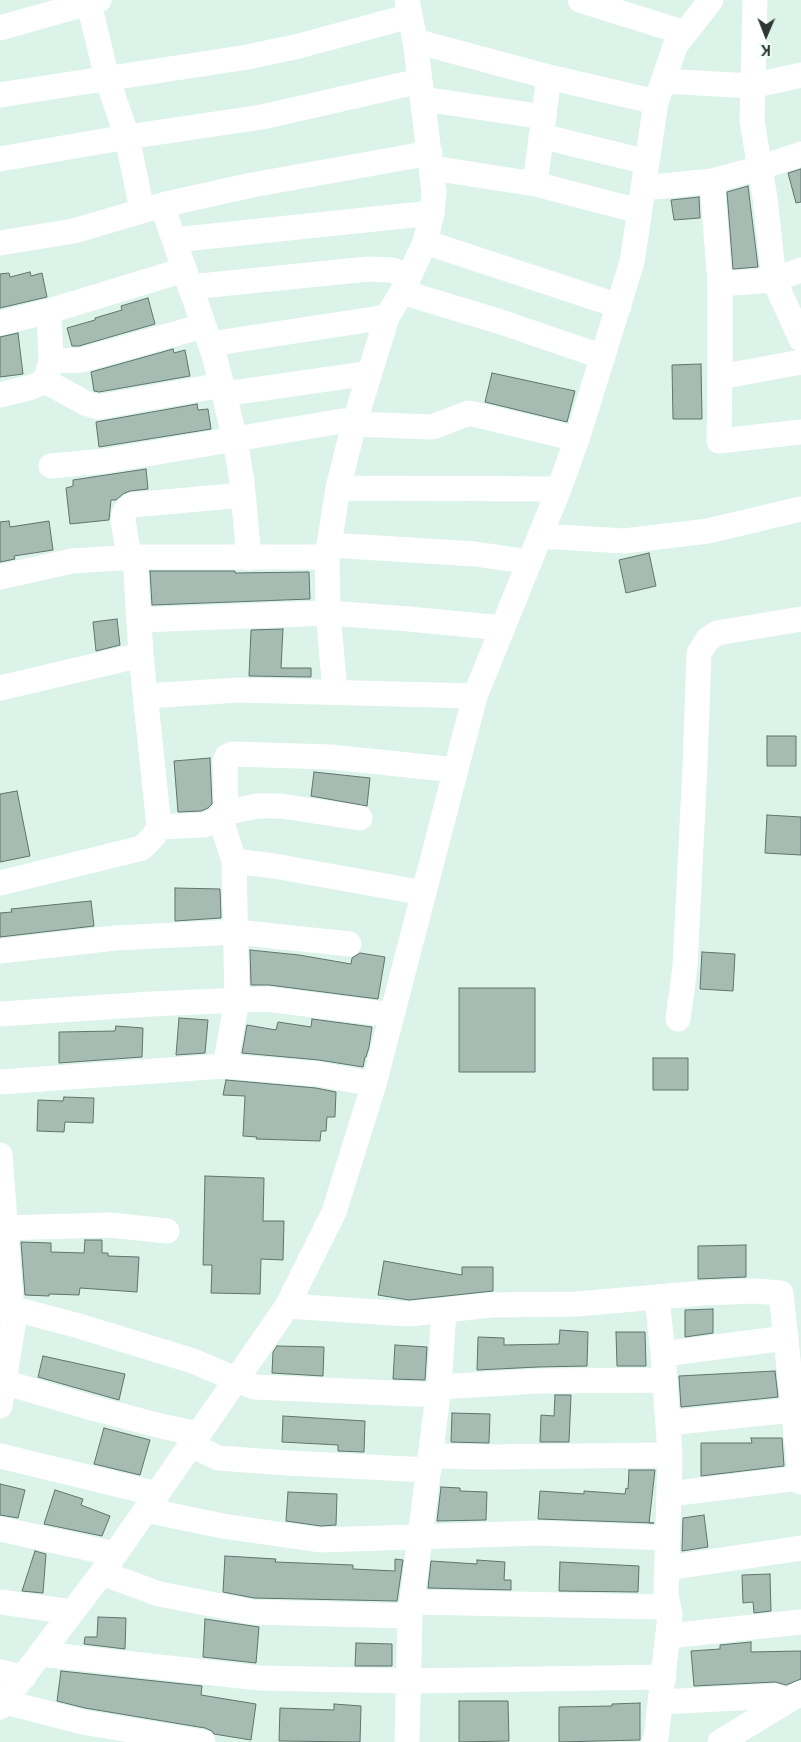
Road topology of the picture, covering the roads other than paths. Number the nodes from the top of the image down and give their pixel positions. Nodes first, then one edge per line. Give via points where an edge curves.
1 (580, 0) edge
2 (711, 0) edge
3 (755, 0) edge
4 (92, 1) edge
5 (408, 8) edge
6 (0, 28) edge
7 (685, 33) junction
8 (415, 41) junction
9 (801, 75) edge
10 (550, 76) junction
11 (107, 78) junction
12 (752, 86) junction
13 (421, 90) junction
14 (660, 92) junction
15 (0, 95) edge
16 (543, 126) junction
17 (128, 137) junction
18 (801, 154) edge
19 (0, 159) edge
20 (431, 160) junction
21 (647, 162) junction
22 (759, 168) junction
23 (712, 181) junction
24 (535, 184) junction
25 (641, 200) junction
26 (152, 207) junction
27 (432, 212) junction
28 (174, 240) junction
29 (425, 242) junction
30 (0, 243) edge
31 (801, 270) edge
32 (187, 278) junction
33 (774, 280) junction
34 (406, 284) junction
35 (720, 284) junction
36 (619, 306) junction
37 (49, 312) junction
38 (387, 317) junction
39 (0, 323) edge
40 (207, 335) junction
41 (801, 339) edge
42 (603, 357) junction
43 (801, 362) edge
44 (48, 371) junction
45 (370, 372) junction
46 (720, 377) junction
47 (223, 389) junction
48 (0, 395) edge
49 (354, 424) junction
50 (801, 432) edge
51 (577, 439) junction
52 (235, 440) junction
53 (51, 466) dead end
54 (338, 488) junction
55 (559, 489) junction
56 (243, 495) junction
57 (801, 509) edge
58 (540, 536) junction
59 (328, 551) junction
60 (132, 557) junction
61 (249, 558) junction
62 (530, 562) junction
63 (0, 576) edge
64 (328, 613) junction
65 (801, 619) edge
66 (139, 620) junction
67 (503, 628) junction
68 (142, 656) junction
69 (0, 688) edge
70 (335, 691) junction
71 (147, 696) junction
72 (475, 696) junction
73 (456, 770) junction
74 (222, 815) junction
75 (360, 818) dead end
76 (159, 827) junction
77 (234, 861) junction
78 (0, 883) edge
79 (424, 893) junction
80 (236, 932) junction
81 (349, 944) dead end
82 (0, 951) edge
83 (237, 1000) junction
84 (0, 1014) edge
85 (392, 1015) junction
86 (678, 1019) dead end
87 (225, 1066) junction
88 (0, 1082) edge
89 (374, 1084) junction
90 (0, 1155) edge
91 (0, 1162) edge
92 (3, 1228) edge
93 (166, 1231) dead end
94 (657, 1298) junction
95 (7, 1303) edge
96 (287, 1306) junction
97 (444, 1310) junction
98 (786, 1338) junction
99 (663, 1354) junction
100 (237, 1379) junction
101 (665, 1380) junction
102 (2, 1381) edge
103 (438, 1391) junction
104 (0, 1406) edge
105 (793, 1410) junction
106 (668, 1423) junction
107 (195, 1439) junction
108 (0, 1456) edge
109 (670, 1456) junction
110 (430, 1463) junction
111 (801, 1478) edge
112 (801, 1482) edge
113 (670, 1494) junction
114 (151, 1502) junction
115 (0, 1529) edge
116 (420, 1537) junction
117 (668, 1538) junction
118 (801, 1548) edge
119 (109, 1563) junction
120 (667, 1568) junction
121 (0, 1602) edge
122 (411, 1609) junction
123 (669, 1611) junction
124 (72, 1612) junction
125 (801, 1622) edge
126 (668, 1636) junction
127 (41, 1654) junction
128 (0, 1672) edge
129 (24, 1677) junction
130 (664, 1677) junction
131 (408, 1681) junction
132 (793, 1698) edge
133 (661, 1702) junction
134 (3, 1704) edge
135 (203, 1742) edge
136 (407, 1742) edge
137 (654, 1742) edge
138 (720, 1742) edge

1 - 7 street
2 - 7 street
3 - 12 street
4 - 6 street
4 - 11 street
5 - 8 street
5 - 11 street via 316,42 248,57
7 - 14 street via 675,46
8 - 10 street
8 - 13 street
9 - 12 street
10 - 14 street
10 - 16 street
11 - 15 street
11 - 17 street
12 - 14 street
12 - 22 street via 752,121
13 - 16 street
13 - 17 street
13 - 20 street
14 - 21 street
16 - 21 street
16 - 24 street
17 - 19 street
17 - 26 street
18 - 22 street
20 - 24 street
20 - 26 street via 252,185
20 - 27 street
21 - 25 street
22 - 23 street
22 - 33 street
23 - 25 street
23 - 35 street
24 - 25 street
25 - 36 street via 632,262
26 - 28 street
26 - 30 street via 74,231
27 - 28 street
27 - 29 street
28 - 32 street
29 - 34 street
29 - 36 street
31 - 33 street
32 - 34 street via 368,269 392,270
32 - 37 street
32 - 40 street
33 - 35 street
33 - 41 street
34 - 38 street
34 - 42 street via 500,322
35 - 46 street
36 - 42 street
37 - 39 street
37 - 44 street
38 - 40 street
38 - 45 street
40 - 44 street via 81,360
40 - 47 street
42 - 51 street
43 - 46 street
44 - 47 street via 85,403 98,407
44 - 48 street via 32,386
45 - 47 street
45 - 49 street
46 - 50 street via 719,441
47 - 52 street
49 - 51 street via 432,427 469,414
49 - 52 street via 342,421
49 - 54 street
51 - 55 street
52 - 53 street via 105,461
52 - 56 street
54 - 55 street
54 - 59 street
55 - 58 street
56 - 60 street via 132,505 123,520
56 - 61 street
57 - 58 street via 708,531 624,542
58 - 62 street
59 - 61 street
59 - 62 street via 475,554
59 - 64 street
60 - 61 street
60 - 63 street via 72,561
60 - 66 street
62 - 67 street
64 - 66 street
64 - 67 street
64 - 70 street
65 - 86 street via 717,633 707,640 699,653 685,967
66 - 68 street
67 - 72 street
68 - 69 street
68 - 71 street
70 - 71 street via 239,690
70 - 72 street
71 - 76 street
72 - 73 street
73 - 74 street via 330,757 232,754 225,761 226,808
73 - 79 street
74 - 75 street via 257,806 281,806
74 - 76 street via 204,825
74 - 77 street
76 - 78 street via 142,848
77 - 79 street
77 - 80 street
79 - 85 street
80 - 81 street
80 - 82 street via 115,938
80 - 83 street
83 - 84 street
83 - 85 street via 267,999
83 - 87 street
85 - 89 street
87 - 88 street
87 - 89 street via 318,1074
89 - 96 street via 334,1212
90 - 91 street
91 - 92 street
92 - 93 street via 110,1225
92 - 95 street
94 - 97 street
94 - 98 street via 703,1293 781,1293
94 - 99 street
95 - 100 street via 174,1355
95 - 102 street via 13,1326
96 - 97 street via 410,1314
96 - 100 street
97 - 103 street
98 - 99 street
98 - 105 street
99 - 101 street
100 - 103 street via 254,1387
100 - 107 street
101 - 103 street via 540,1381
101 - 106 street
102 - 104 street
102 - 107 street
103 - 110 street
105 - 106 street
105 - 111 street
106 - 109 street
107 - 110 street via 218,1458 288,1463
107 - 114 street
108 - 114 street
109 - 110 street via 487,1457
109 - 113 street
110 - 116 street
111 - 112 street
111 - 113 street
113 - 117 street
114 - 116 street via 222,1526 320,1540
114 - 119 street
115 - 119 street
116 - 117 street via 539,1533
116 - 122 street
117 - 120 street
118 - 120 street
119 - 122 street via 159,1594 252,1612
119 - 124 street
120 - 123 street
121 - 124 street
122 - 123 street via 662,1607
122 - 131 street
123 - 126 street
124 - 127 street
125 - 126 street
126 - 130 street
127 - 129 street
127 - 131 street via 259,1678
128 - 129 street
129 - 134 street
130 - 131 street
130 - 133 street
131 - 136 street
132 - 133 street via 776,1696
132 - 138 street
133 - 137 street
134 - 135 street via 82,1722

